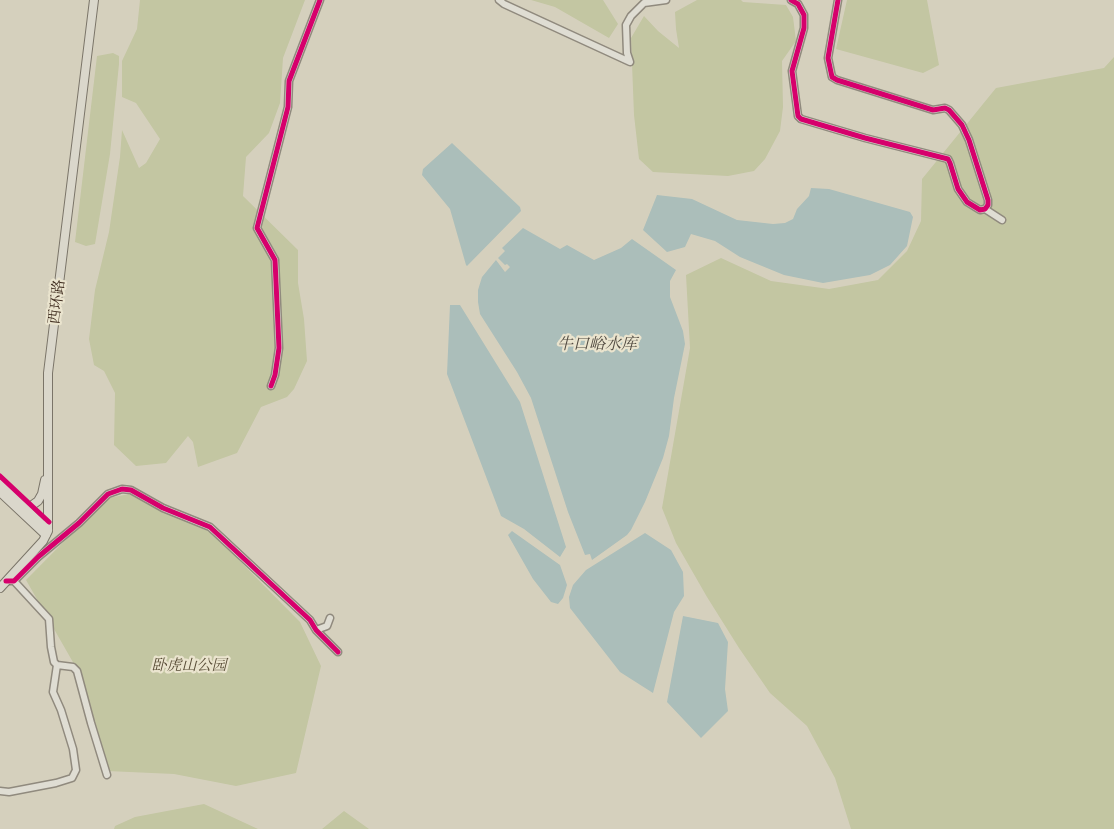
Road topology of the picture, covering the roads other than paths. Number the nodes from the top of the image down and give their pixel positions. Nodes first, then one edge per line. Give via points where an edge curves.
1 (93, 0) edge
2 (320, 0) edge
3 (499, 0) edge
4 (666, 0) edge
5 (791, 0) edge
6 (838, 0) edge
7 (986, 209) junction
8 (1002, 220) dead end
9 (270, 386) dead end
10 (45, 480) junction
11 (0, 484) edge
12 (0, 492) edge
13 (23, 506) junction
14 (45, 531) junction
15 (7, 582) edge
16 (0, 588) edge
17 (330, 618) dead end
18 (316, 630) junction
19 (338, 652) dead end
20 (57, 665) junction
21 (108, 774) dead end
22 (0, 791) edge

1 - 10 main road, 西环路 via 47,354
1 - 14 main road, 西环路 via 48,373
2 - 9 street via 289,81 288,107 257,228 274,260 279,348
3 - 4 street via 630,62 626,26 631,16 644,3
5 - 7 street via 798,4 804,15 804,28 792,71 798,116 948,160 958,189 967,202 980,210
6 - 7 street via 828,58 832,77 933,110 949,110 969,140 988,200
7 - 8 street
10 - 13 main road via 38,501 31,506
10 - 14 main road, 西环路
11 - 13 main road
12 - 14 main road
13 - 14 main road
14 - 15 main road
15 - 16 main road
15 - 18 street via 79,523 108,494 122,489 131,490 163,508 210,527 310,620
15 - 20 street via 49,618 51,647
17 - 18 street via 327,626
18 - 19 street
20 - 21 street via 73,667 77,671
20 - 22 street via 53,692 73,749 76,770 72,778 9,792

